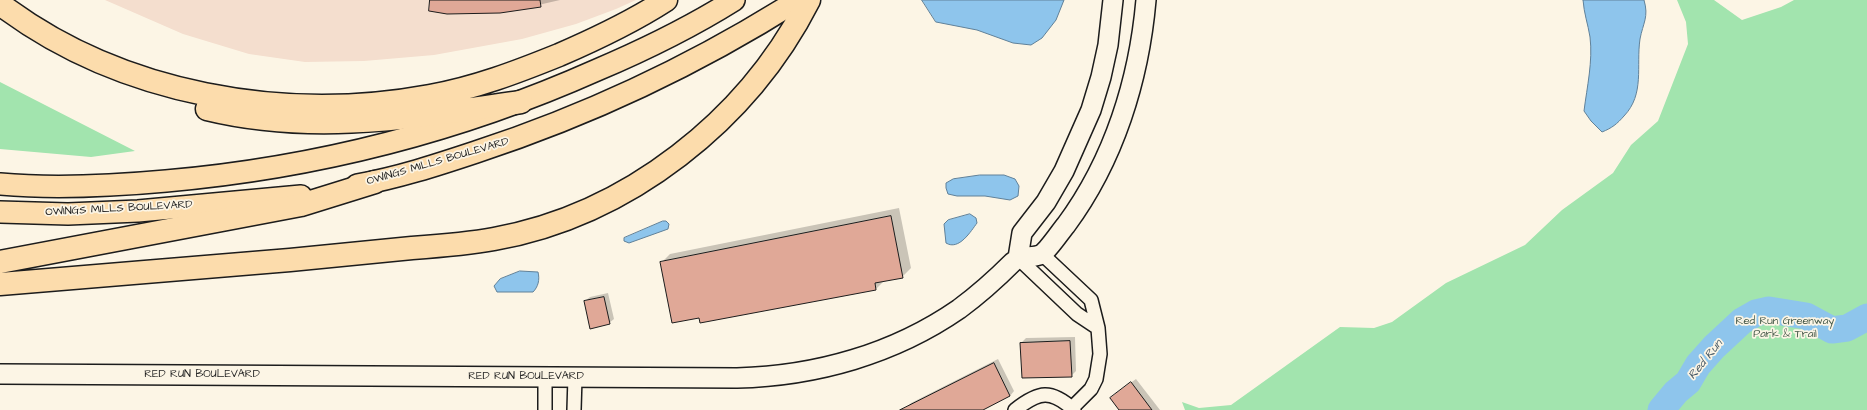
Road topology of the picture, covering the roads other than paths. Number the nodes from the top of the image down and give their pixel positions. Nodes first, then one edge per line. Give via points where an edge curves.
1 (666, 0) edge
2 (734, 0) edge
3 (798, 0) edge
4 (809, 0) edge
5 (1113, 0) edge
6 (1146, 0) edge
7 (0, 4) edge
8 (0, 18) edge
9 (522, 102) junction
10 (375, 182) junction
11 (0, 184) edge
12 (0, 212) edge
13 (1042, 254) junction
14 (1018, 258) junction
15 (0, 262) edge
16 (0, 284) edge
17 (1098, 328) junction
18 (0, 374) edge
19 (545, 377) junction
20 (575, 377) junction
21 (1072, 409) edge
22 (545, 410) edge
23 (574, 410) edge
24 (1015, 410) edge

1 - 7 highway via 604,35 504,76 430,96 393,102 332,106 272,104 235,99 137,75 70,47
2 - 9 main road via 657,42
3 - 10 main road, OWINGS MILLS BOULEVARD via 713,50 612,100 517,139
4 - 16 highway via 761,75 690,147 623,191 552,223 522,233 470,243
5 - 14 main road via 1108,45 1091,110 1064,171 1046,202 1022,233
6 - 13 main road via 1136,68 1110,146 1083,200
8 - 9 highway via 25,36 117,82 177,102 243,116 312,123 340,123 393,120
9 - 11 main road via 410,138 327,158 253,171 89,186
10 - 12 main road, OWINGS MILLS BOULEVARD via 293,197 138,211 68,214
10 - 15 highway via 301,205
13 - 14 main road
13 - 17 street via 1091,300
14 - 17 street via 1077,314
14 - 20 main road, RED RUN BOULEVARD via 974,297 929,328 874,353 832,366 758,378
17 - 21 street via 1100,354 1096,379 1091,389
18 - 19 main road, RED RUN BOULEVARD
19 - 20 main road, RED RUN BOULEVARD
19 - 22 street
20 - 23 street
21 - 24 street via 1057,397 1043,394 1026,401

